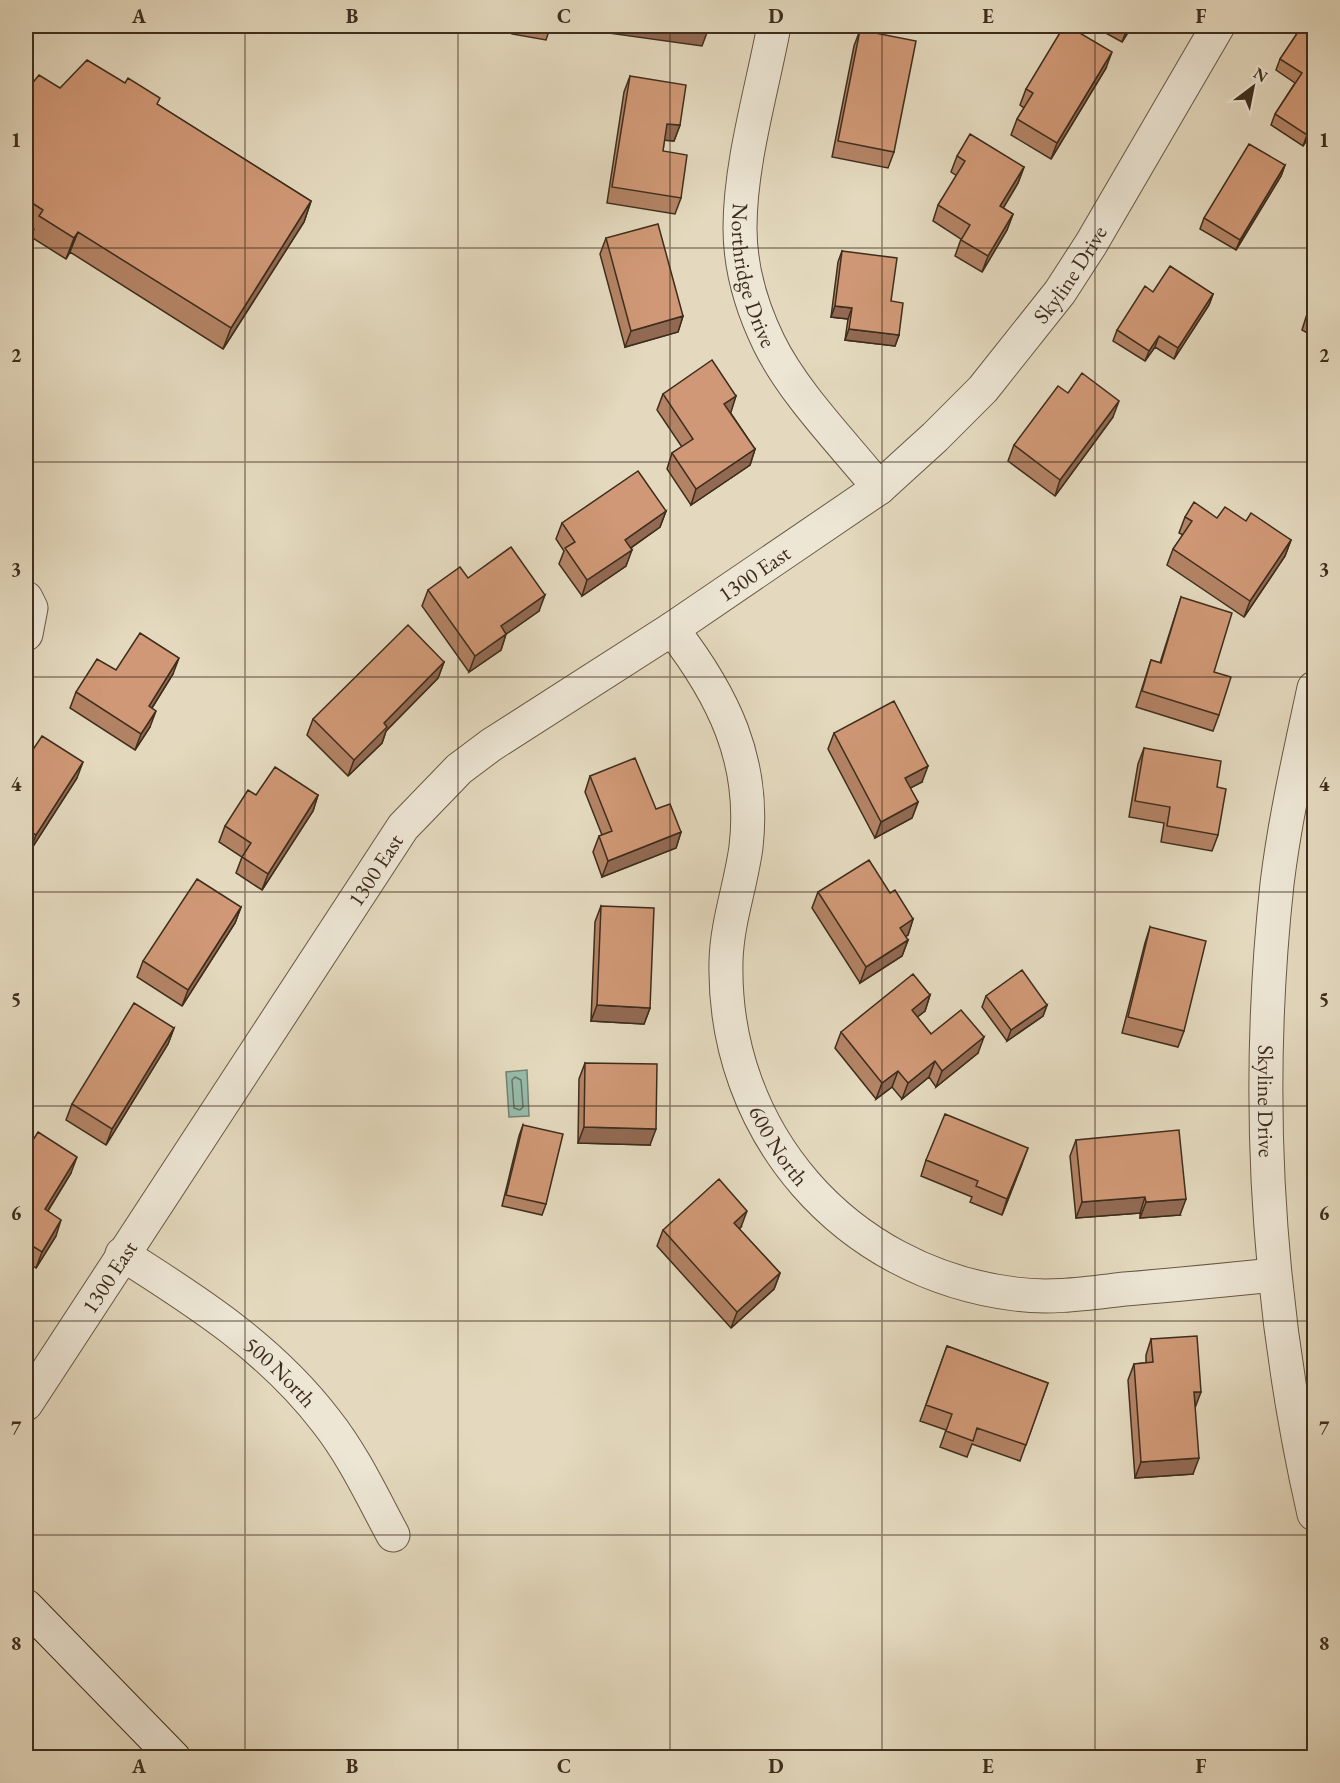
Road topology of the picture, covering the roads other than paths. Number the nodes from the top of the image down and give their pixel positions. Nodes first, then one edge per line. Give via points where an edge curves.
1 (774, 26) edge
2 (1218, 26) edge
3 (879, 488) junction
4 (672, 629) junction
5 (1314, 688) edge
6 (122, 1254) junction
7 (1274, 1275) junction
8 (26, 1404) edge
9 (1314, 1514) edge
10 (393, 1535) dead end
11 (26, 1606) edge
12 (174, 1758) edge

1 - 3 street, Northridge Drive via 743,194 743,264 770,344 798,387
2 - 3 street, Skyline Drive via 1060,292 983,389
3 - 4 street, 1300 East
4 - 6 street, 1300 East via 491,745 459,769 410,819
4 - 7 street, 600 North via 703,669 721,701 735,734 744,772 748,809 746,848 729,922 726,958 730,1029 752,1102 797,1177 827,1209 896,1257 935,1275 978,1288 1057,1296
5 - 7 street, Skyline Drive via 1286,829 1271,956 1265,1105
6 - 8 street, 1300 East
6 - 10 street, 500 North via 226,1322 296,1383 355,1465
7 - 9 street, Skyline Drive via 1295,1430
11 - 12 street

